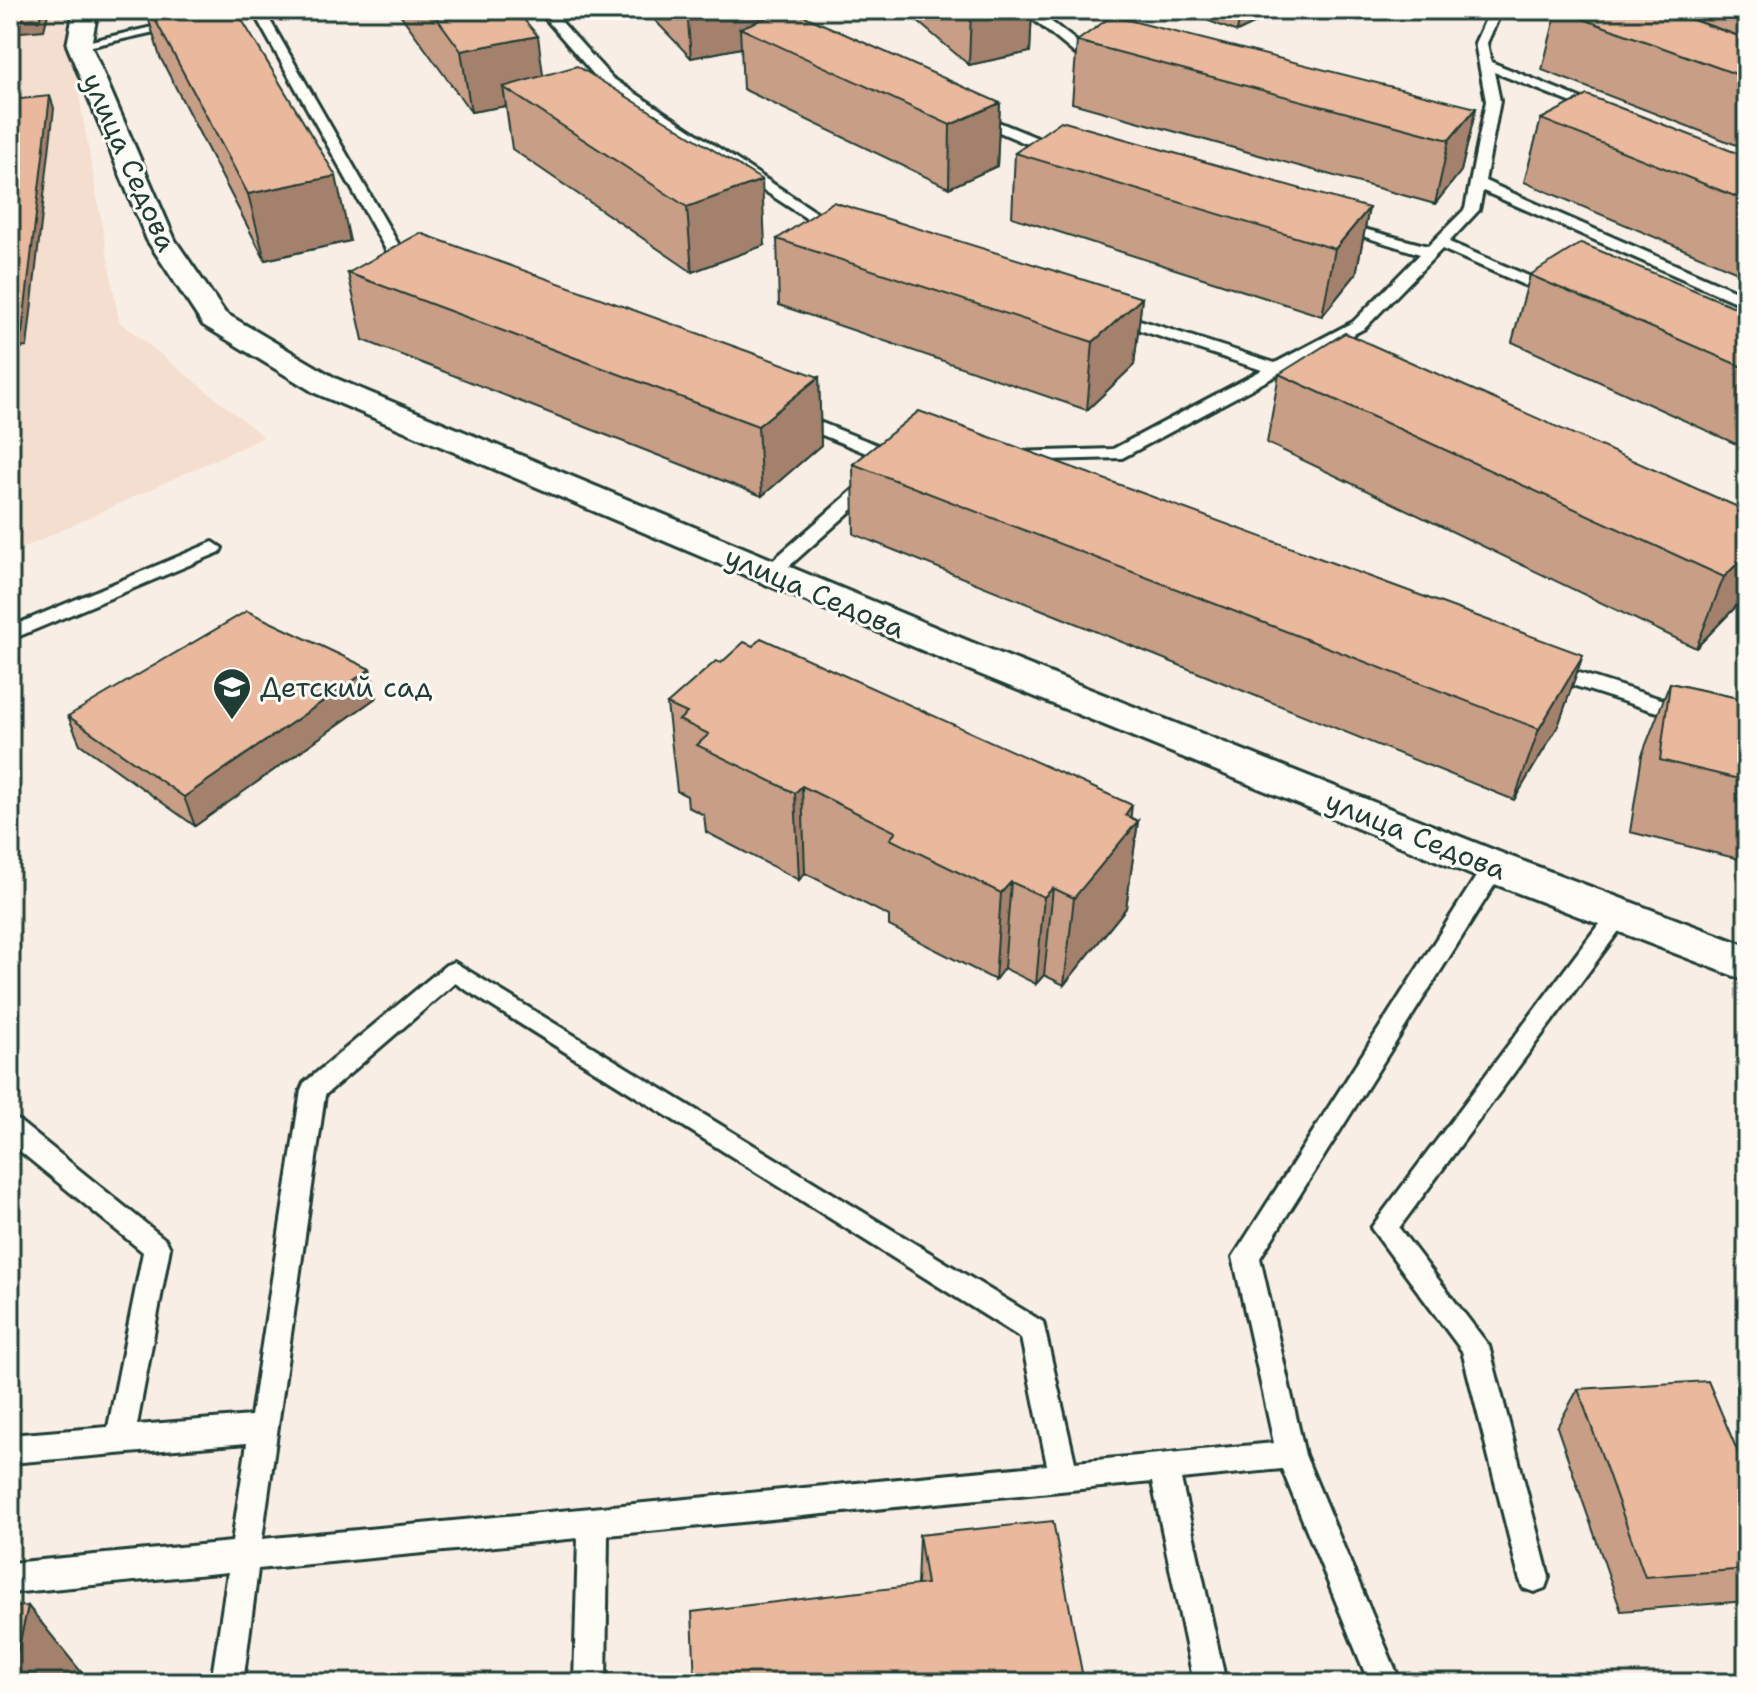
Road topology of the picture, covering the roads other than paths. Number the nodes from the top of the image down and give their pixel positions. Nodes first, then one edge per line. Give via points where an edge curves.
1 (246, 10) edge
2 (258, 10) edge
3 (544, 10) edge
4 (1028, 10) edge
5 (1496, 10) edge
6 (82, 27) edge
7 (1115, 62) edge
8 (1485, 64) junction
9 (957, 109) edge
10 (1616, 116) edge
11 (1074, 152) edge
12 (1477, 183) junction
13 (1327, 223) edge
14 (851, 231) edge
15 (1436, 247) junction
16 (427, 269) edge
17 (1572, 300) edge
18 (1747, 302) edge
19 (1094, 310) edge
20 (1276, 369) junction
21 (781, 412) edge
22 (992, 457) edge
23 (213, 548) dead end
24 (770, 573) junction
25 (10, 634) edge
26 (1536, 666) edge
27 (1747, 726) edge
28 (1494, 867) junction
29 (1619, 914) junction
30 (1747, 964) edge
31 (10, 1128) edge
32 (263, 1428) junction
33 (120, 1440) junction
34 (10, 1449) edge
35 (1291, 1455) junction
36 (1164, 1468) junction
37 (1064, 1477) junction
38 (593, 1523) junction
39 (246, 1556) junction
40 (1534, 1577) dead end
41 (10, 1578) edge
42 (227, 1683) edge
43 (590, 1683) edge
44 (1210, 1683) edge
45 (1385, 1683) edge

1 - 6 lane
2 - 16 lane via 398,257
3 - 14 lane via 607,81 820,221
4 - 7 lane via 1084,54
5 - 8 lane via 1481,43
6 - 24 street, улица Седова via 161,240 214,319 326,386
8 - 10 lane
8 - 12 lane via 1493,101 1475,152
9 - 11 lane
12 - 15 lane via 1472,210
12 - 18 lane
13 - 15 lane
15 - 17 lane
15 - 20 lane via 1359,325 1315,356
19 - 20 lane
20 - 22 lane via 1116,454
21 - 24 lane via 910,461
23 - 25 lane
24 - 28 street, улица Седова
26 - 27 lane via 1657,705
28 - 29 street, улица Седова
28 - 35 lane via 1246,1257
29 - 30 street, улица Седова
29 - 40 lane via 1384,1228 1475,1346
31 - 33 lane via 157,1248
32 - 33 lane
32 - 37 lane via 313,1090 454,971 1033,1331
32 - 39 lane
33 - 34 lane
35 - 36 lane
35 - 45 lane
36 - 37 lane
36 - 44 lane
37 - 38 lane
38 - 39 lane
38 - 43 lane
39 - 41 lane
39 - 42 lane

